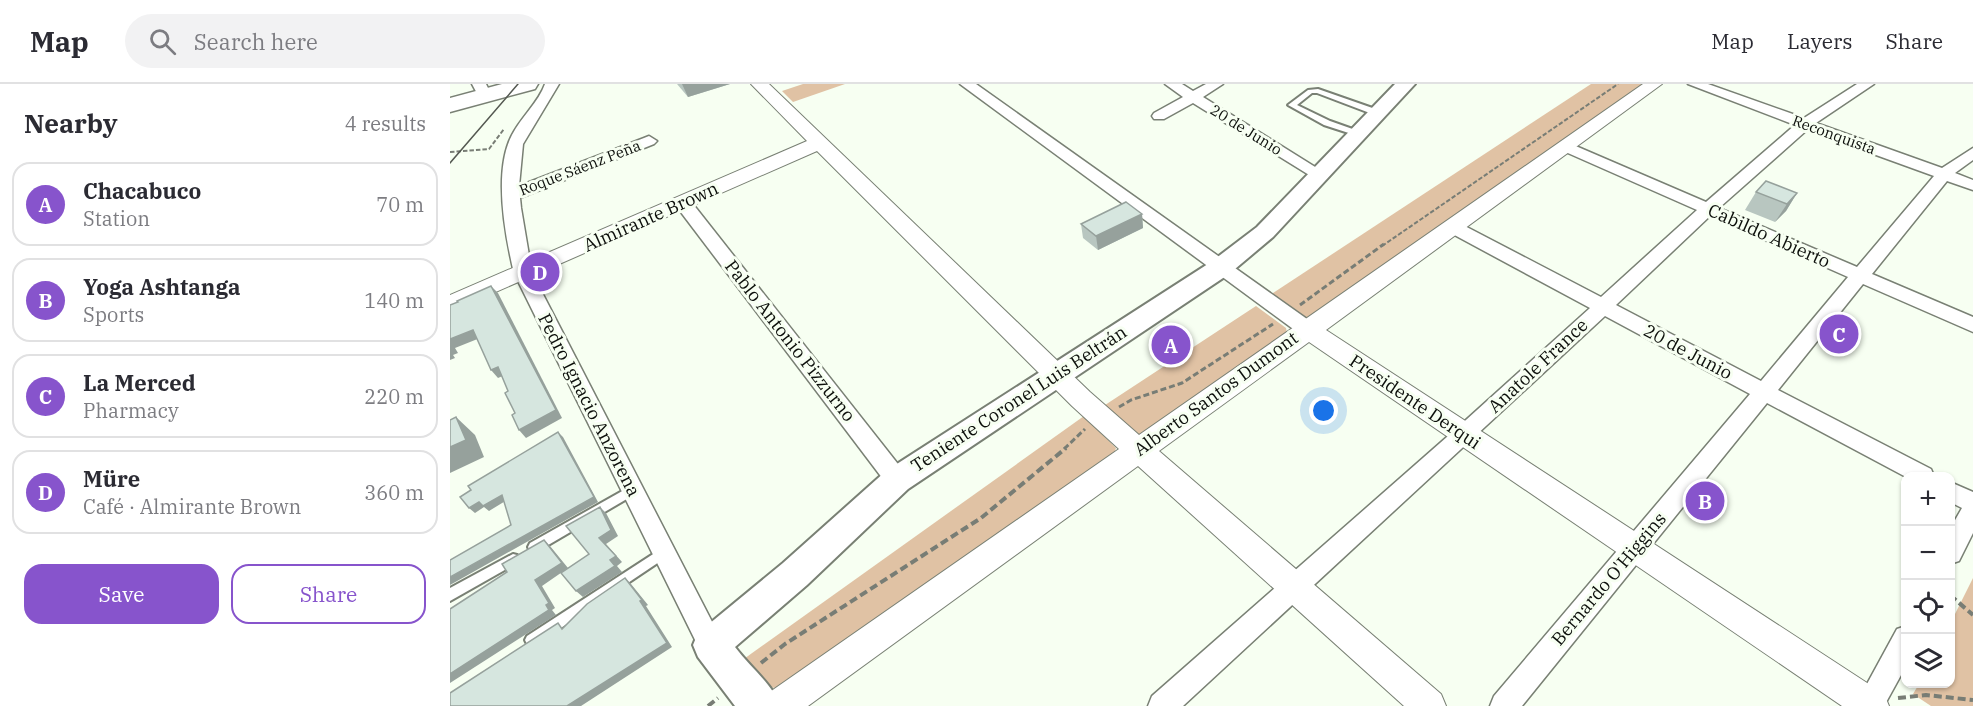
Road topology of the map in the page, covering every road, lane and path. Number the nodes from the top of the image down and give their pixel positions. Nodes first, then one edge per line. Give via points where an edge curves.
1 (527, 84) edge
2 (552, 84) edge
3 (759, 84) edge
4 (967, 84) edge
5 (1172, 84) edge
6 (1216, 84) edge
7 (1406, 84) edge
8 (1618, 84) edge
9 (1654, 84) edge
10 (1695, 84) edge
11 (1867, 84) edge
12 (482, 90) edge
13 (1193, 97) junction
14 (450, 105) edge
15 (1378, 113) junction
16 (1159, 116) dead end
17 (1805, 124) junction
18 (1358, 134) junction
19 (649, 141) dead end
20 (819, 143) junction
21 (1566, 147) junction
22 (489, 149) dead end
23 (450, 152) edge
24 (1973, 153) edge
25 (1944, 174) junction
26 (1320, 175) junction
27 (1973, 185) edge
28 (512, 195) junction
29 (683, 203) junction
30 (1708, 209) junction
31 (1453, 227) junction
32 (1220, 268) junction
33 (523, 273) junction
34 (1860, 276) junction
35 (450, 304) edge
36 (1602, 306) junction
37 (1297, 322) junction
38 (1973, 325) edge
39 (1055, 374) junction
40 (1764, 392) junction
41 (1102, 418) junction
42 (1464, 435) junction
43 (1139, 450) junction
44 (1914, 472) edge
45 (897, 480) junction
46 (633, 490) junction
47 (1955, 494) edge
48 (1973, 503) edge
49 (1973, 510) edge
50 (1955, 544) edge
51 (1634, 548) junction
52 (664, 552) junction
53 (1295, 587) junction
54 (450, 596) edge
55 (1955, 599) edge
56 (1973, 615) edge
57 (711, 645) junction
58 (1901, 646) edge
59 (520, 648) edge
60 (750, 694) edge
61 (1973, 700) edge
62 (779, 706) edge
63 (1162, 706) edge
64 (1429, 706) edge
65 (1504, 706) edge
66 (1871, 706) edge

1 - 12 main road
2 - 28 street, Pedro Ignacio Anzorena via 514,144
3 - 20 street
4 - 32 street, Presidente Derqui
5 - 13 street, 20 de Junio
6 - 13 street
7 - 15 main road, Teniente Coronel Luis Beltrán
8 - 37 path via 1496,171 1390,238
9 - 21 street, Alberto Santos Dumont
10 - 17 street, Reconquista
11 - 17 street, Anatole France
12 - 14 main road
13 - 16 street
13 - 26 street, 20 de Junio
15 - 18 main road, Teniente Coronel Luis Beltrán
15 - 18 lane via 1318,91 1302,95 1292,105
17 - 25 street, Reconquista
17 - 30 street, Anatole France
18 - 26 main road, Teniente Coronel Luis Beltrán
19 - 28 street, Roque Sáenz Peña
20 - 29 street, Almirante Brown
20 - 39 street
21 - 30 street, Cabildo Abierto
21 - 31 street, Alberto Santos Dumont
22 - 23 path
24 - 25 street, Bernardo O'Higgins
25 - 27 street, Reconquista
25 - 34 street, Bernardo O'Higgins
26 - 32 main road, Teniente Coronel Luis Beltrán via 1265,232
28 - 33 street, Pedro Ignacio Anzorena via 517,254
29 - 33 street, Almirante Brown
29 - 45 street, Pablo Antonio Pizzurno
30 - 34 street, Cabildo Abierto
30 - 36 street, Anatole France
31 - 36 street, 20 de Junio
31 - 37 street, Alberto Santos Dumont
32 - 37 street, Presidente Derqui
32 - 39 main road, Teniente Coronel Luis Beltrán
33 - 35 street, Almirante Brown
33 - 46 street, Pedro Ignacio Anzorena
34 - 38 street, Cabildo Abierto
34 - 40 street, Bernardo O'Higgins
36 - 40 street, 20 de Junio
36 - 42 street, Anatole France
37 - 41 path via 1182,383 1131,400
37 - 42 street, Presidente Derqui
37 - 43 street, Alberto Santos Dumont
39 - 41 street
39 - 45 main road, Teniente Coronel Luis Beltrán
40 - 44 street, 20 de Junio
40 - 51 street, Bernardo O'Higgins
41 - 43 street
41 - 60 path via 1081,431 1058,455 981,518 785,644
42 - 51 street, Presidente Derqui
42 - 53 street, Anatole France
43 - 53 street
43 - 62 street, Alberto Santos Dumont
45 - 57 main road, Teniente Coronel Luis Beltrán
46 - 52 street, Pedro Ignacio Anzorena
46 - 54 lane
47 - 48 street
49 - 50 street
51 - 65 street, Bernardo O'Higgins
51 - 66 street, Presidente Derqui
52 - 57 street, Pedro Ignacio Anzorena
52 - 59 lane
53 - 63 street, Anatole France
53 - 64 street
55 - 56 path
57 - 60 main road, Pedro Ignacio Anzorena
58 - 66 street
61 - 66 path via 1913,694

